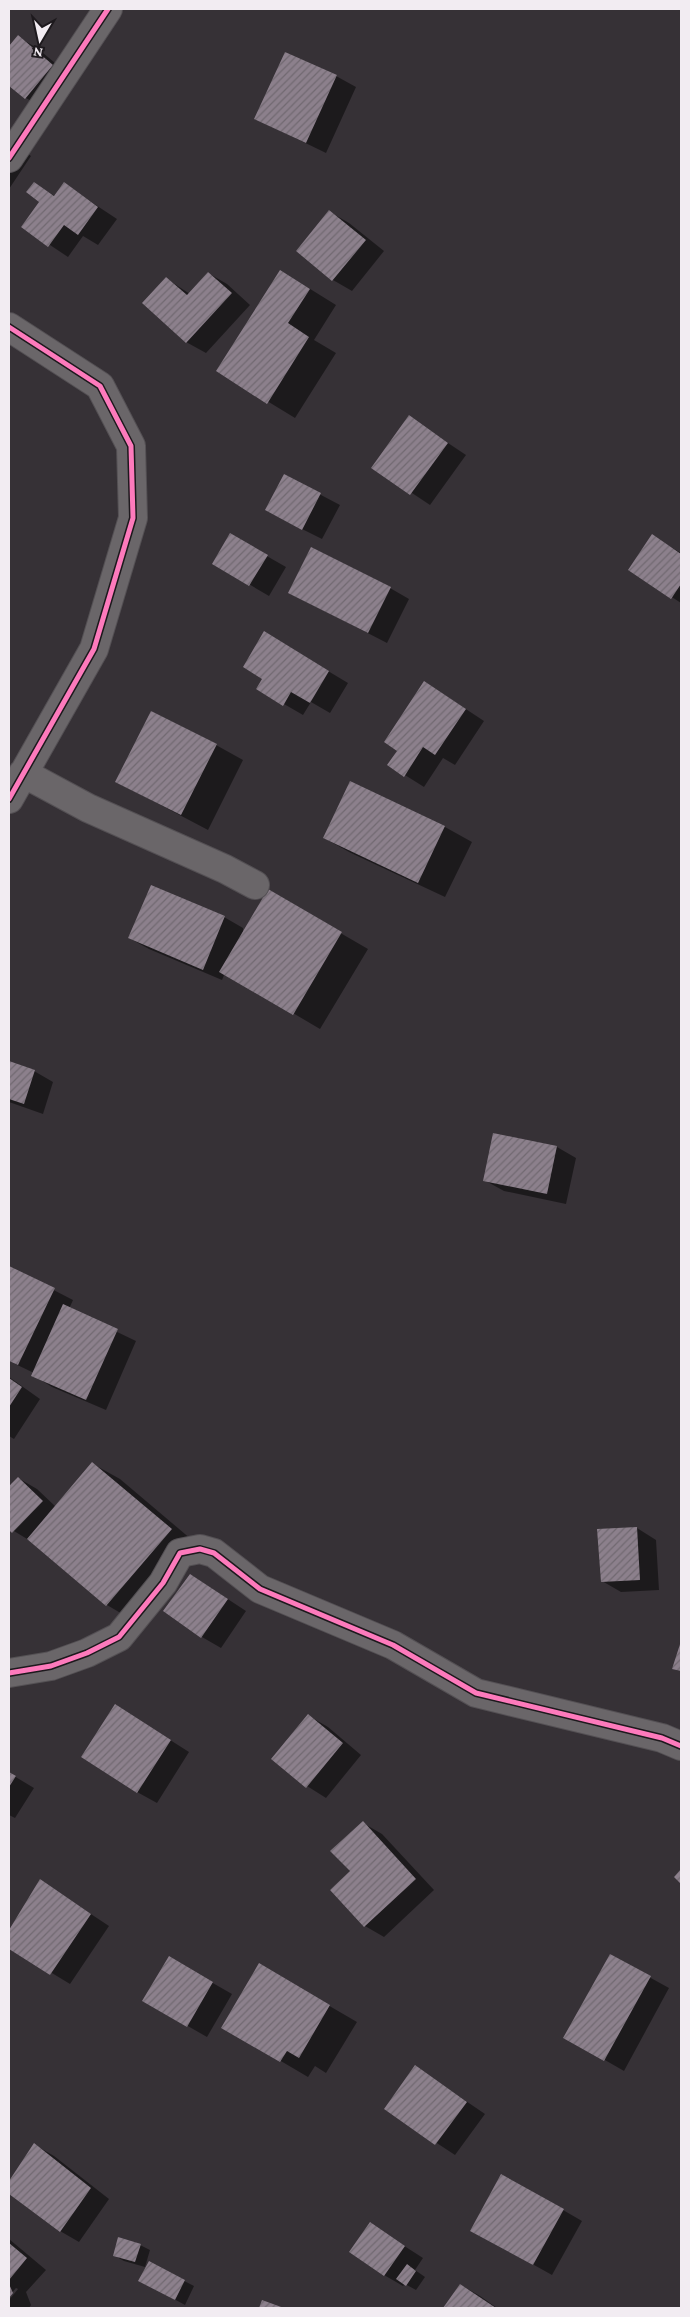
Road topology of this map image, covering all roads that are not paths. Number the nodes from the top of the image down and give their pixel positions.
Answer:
1 (108, 9) edge
2 (9, 158) edge
3 (9, 327) edge
4 (23, 773) junction
5 (9, 799) edge
6 (255, 885) dead end
7 (9, 1674) edge
8 (681, 1746) edge

1 - 2 street
3 - 4 street
4 - 5 street
4 - 6 street
7 - 8 street

